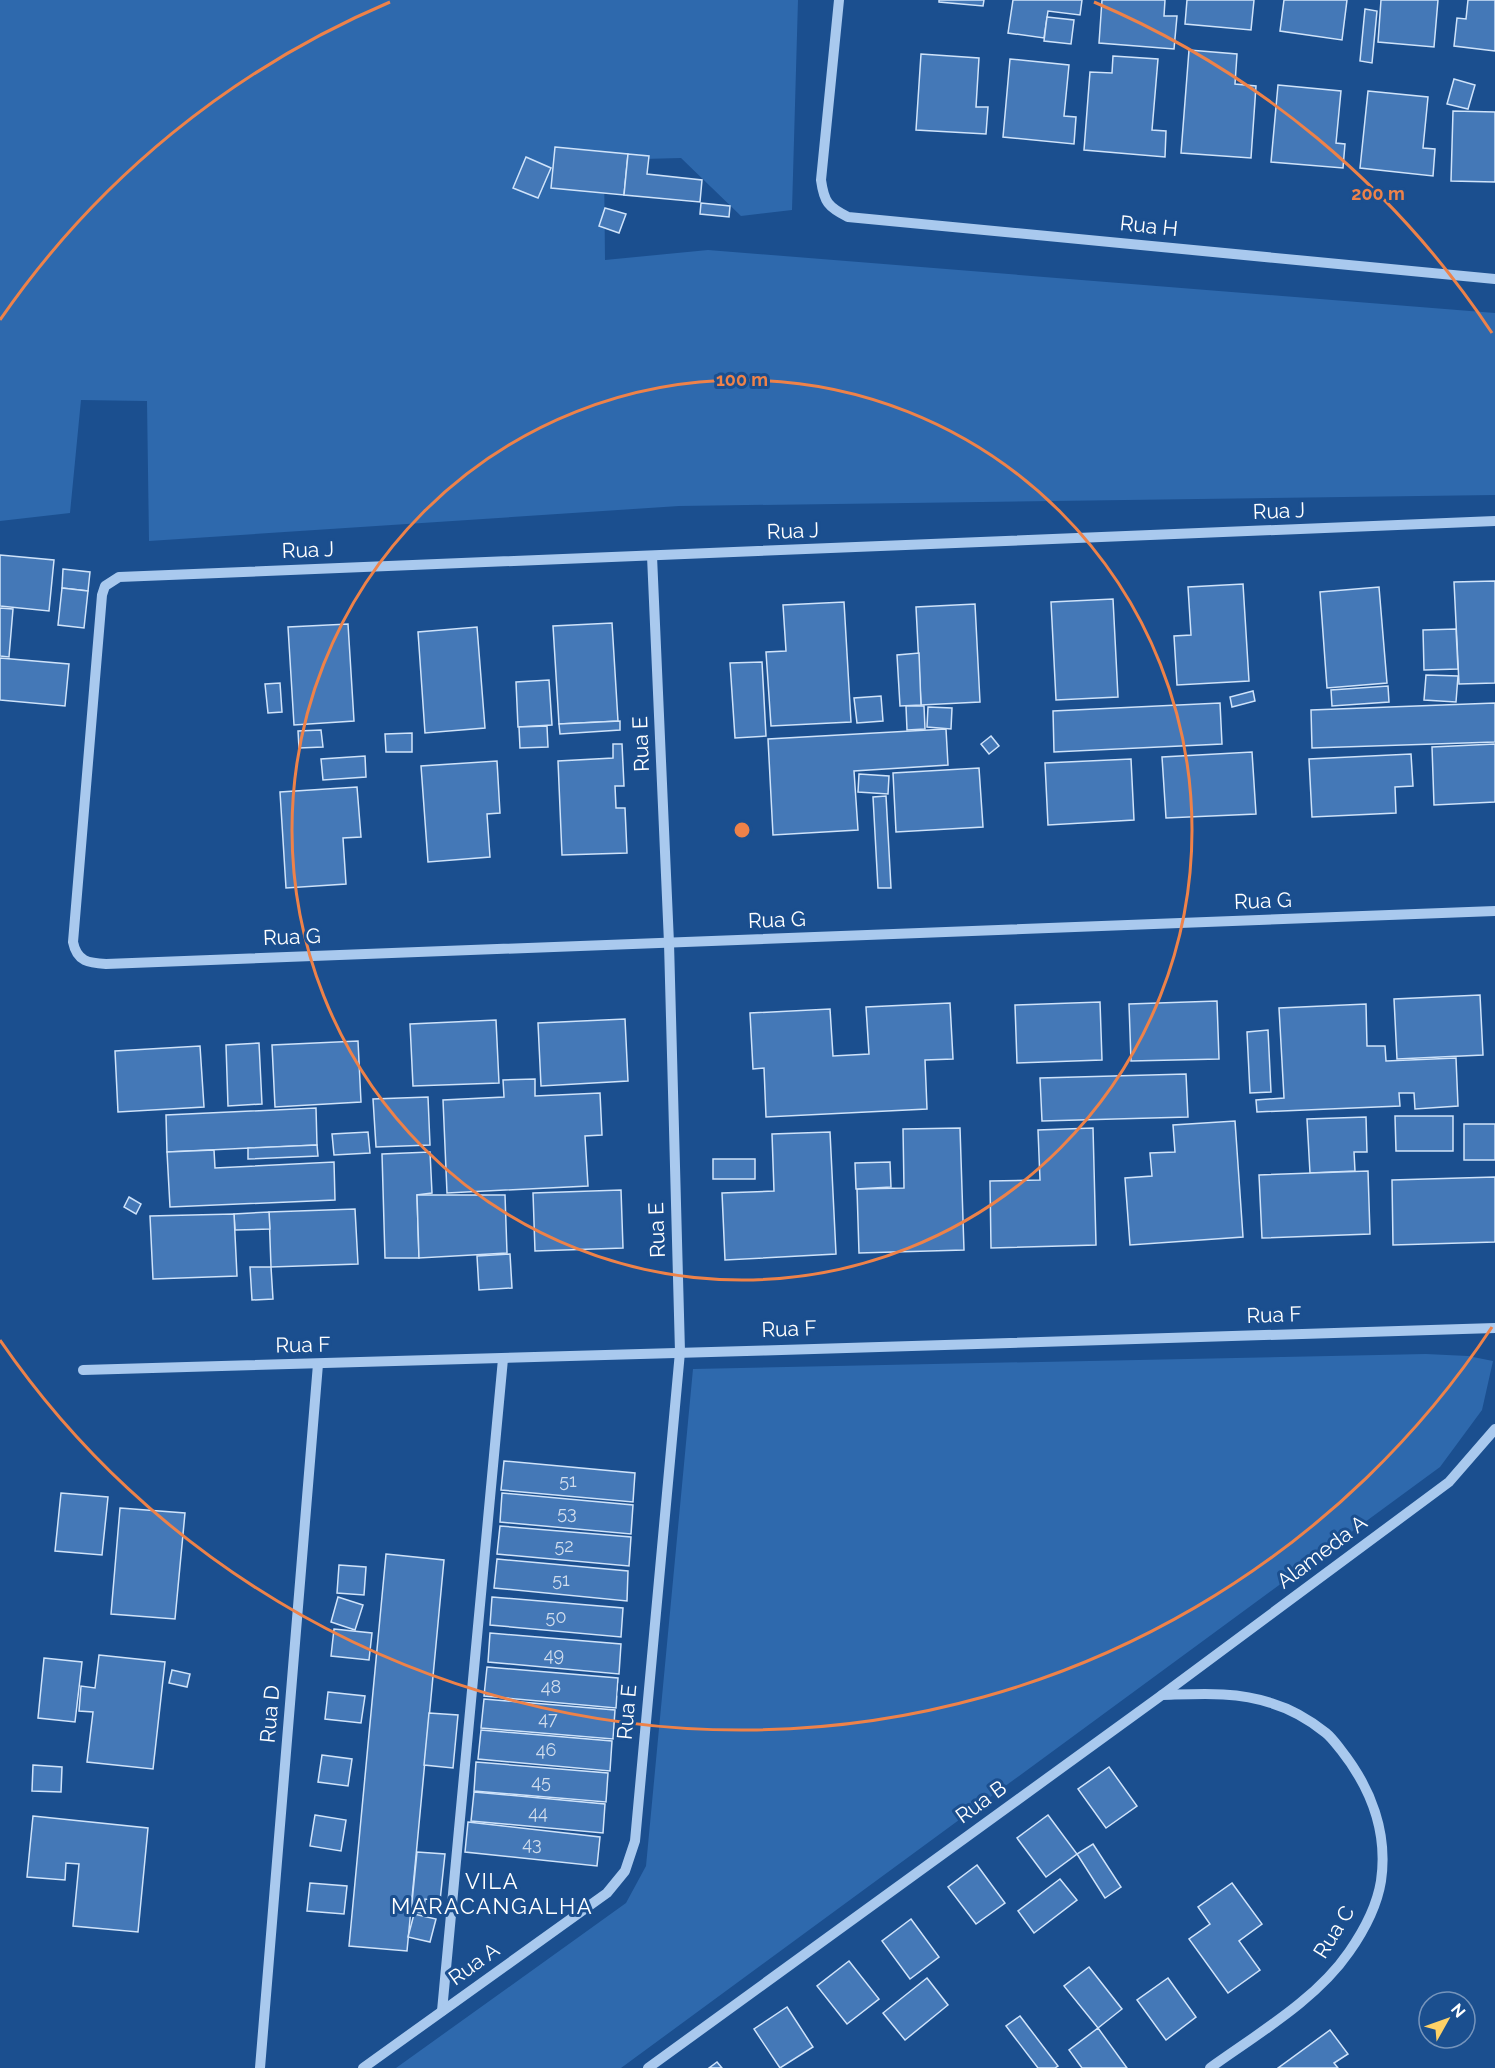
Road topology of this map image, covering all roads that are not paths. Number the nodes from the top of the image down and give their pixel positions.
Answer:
1 (839, 0) edge
2 (1495, 279) edge
3 (1495, 521) edge
4 (652, 556) junction
5 (1495, 911) edge
6 (73, 942) joint
7 (669, 944) junction
8 (1495, 1328) edge
9 (680, 1352) junction
10 (503, 1359) junction
11 (318, 1364) junction
12 (83, 1370) dead end
13 (1495, 1429) edge
14 (1162, 1695) junction
15 (607, 1893) joint
16 (442, 2011) junction
17 (260, 2068) edge
18 (363, 2068) edge
19 (648, 2068) edge
20 (1210, 2068) edge

1 - 2 street, Rua H
3 - 4 street, Rua J
4 - 6 street, Rua J
4 - 7 street, Rua E
5 - 7 street, Rua G
6 - 7 street, Rua G
7 - 9 street, Rua E
8 - 9 street, Rua F
9 - 10 street, Rua F
9 - 15 street, Rua E
10 - 11 street, Rua F
10 - 16 street
11 - 12 street, Rua F
11 - 17 street, Rua D
13 - 14 street, Alameda A
14 - 19 street, Rua B
14 - 20 street, Rua C
15 - 16 street, Rua A
16 - 18 street, Rua A

